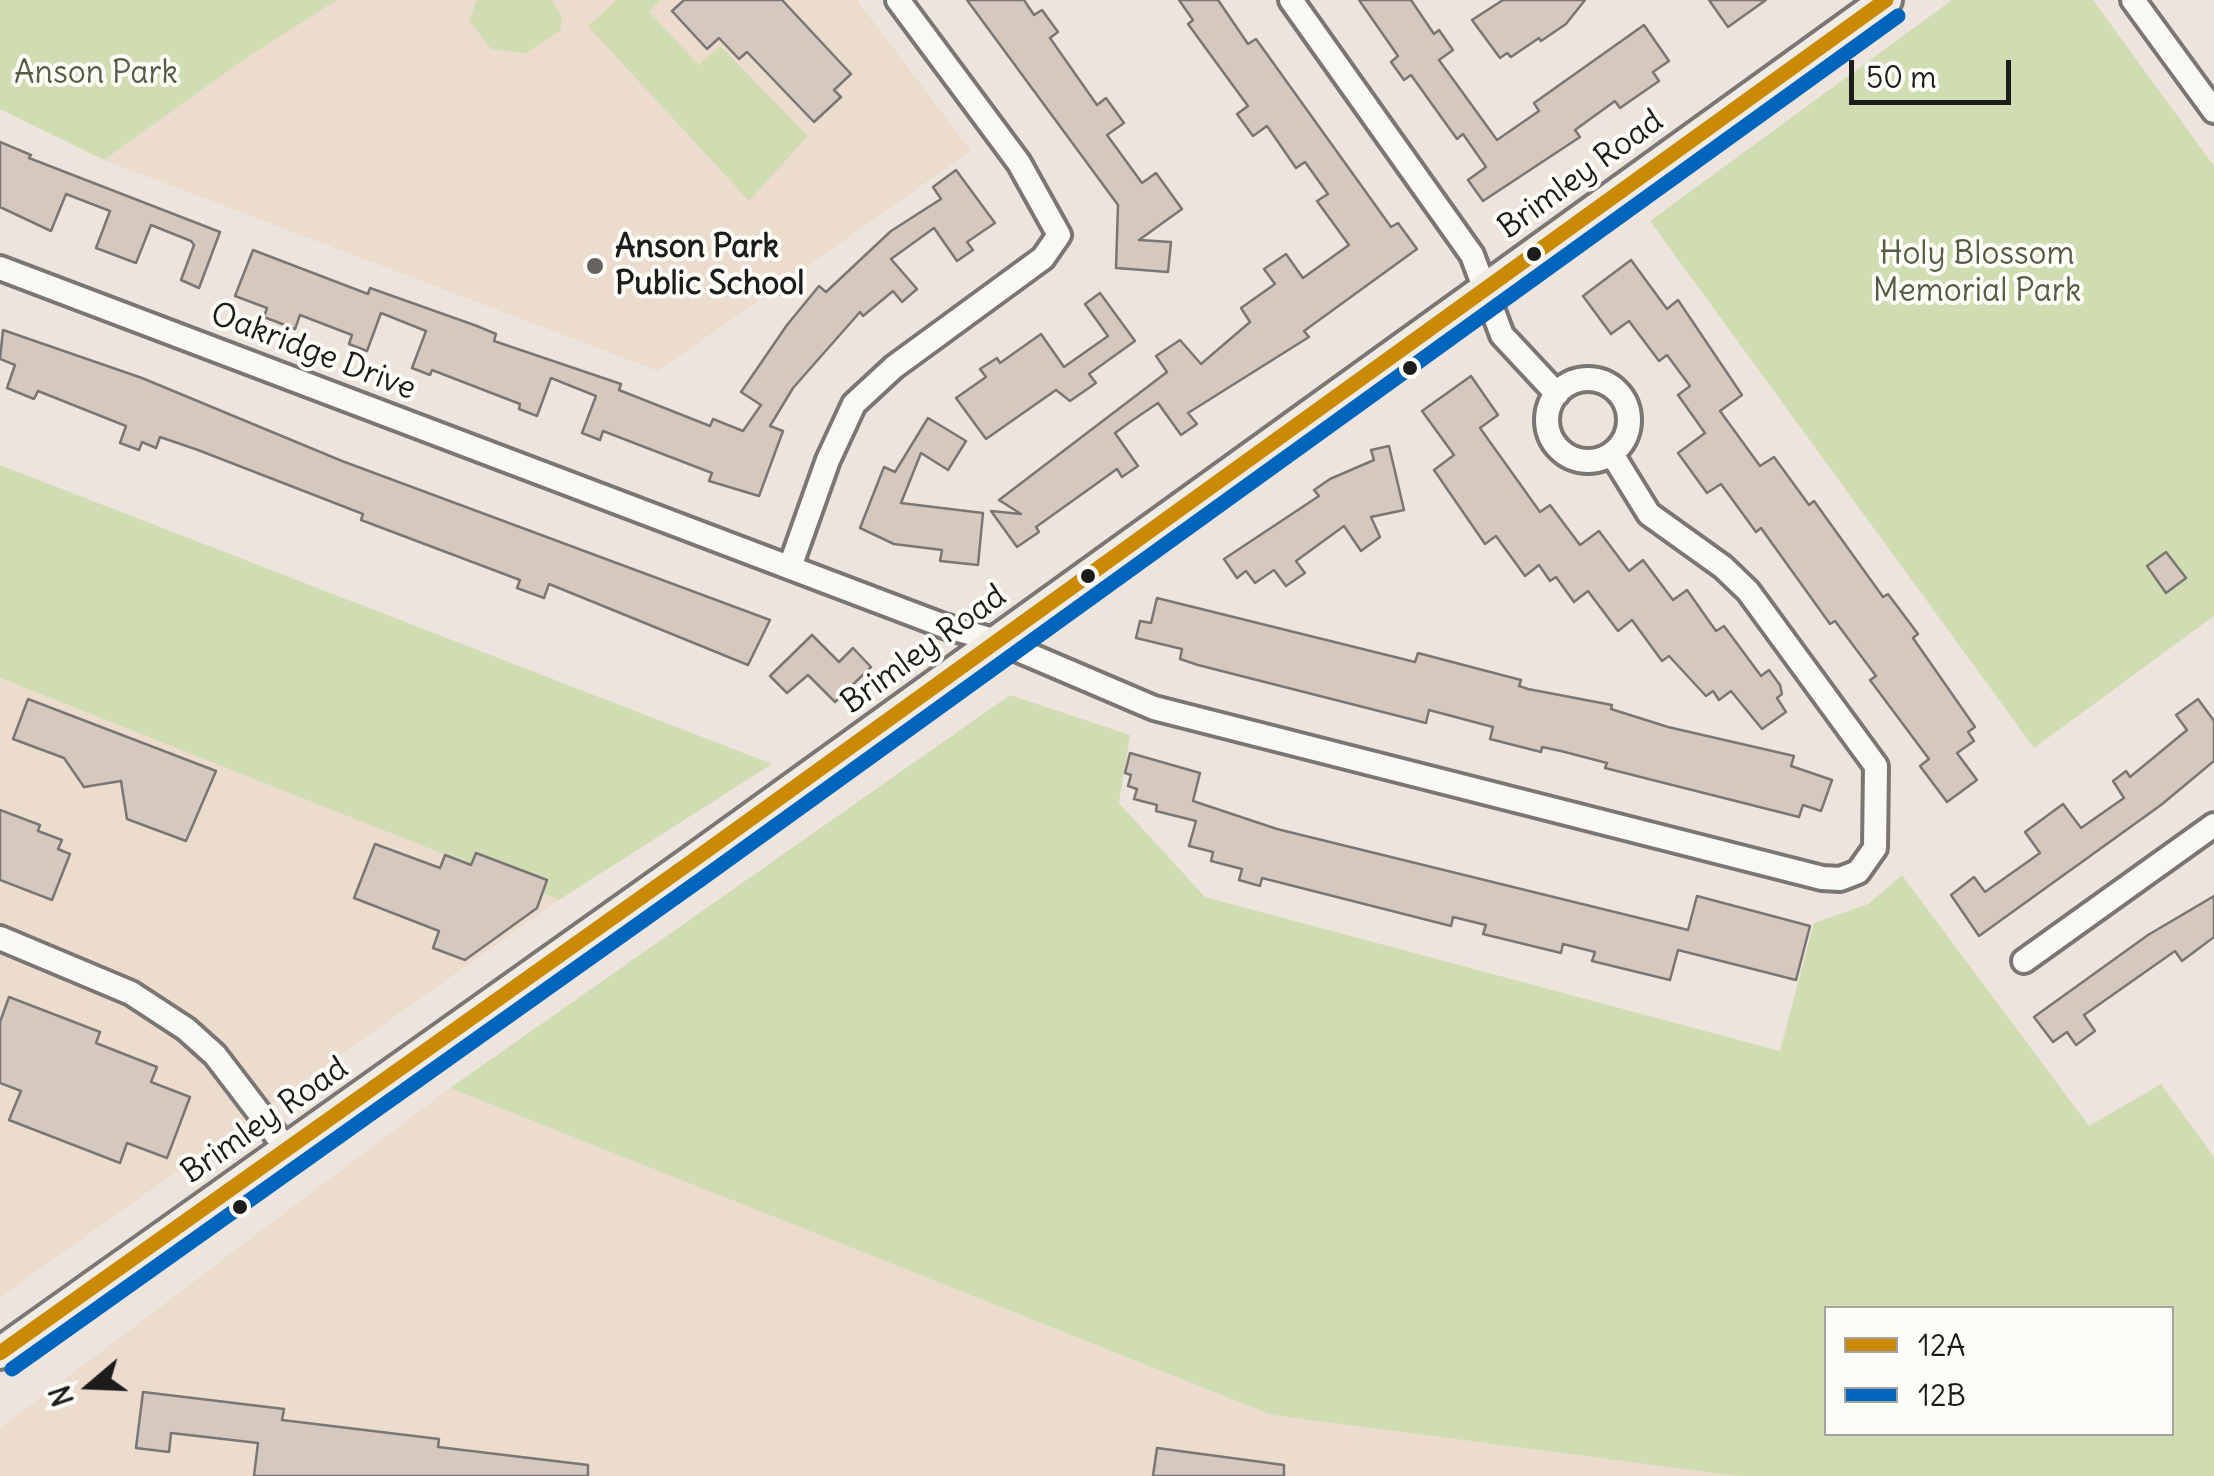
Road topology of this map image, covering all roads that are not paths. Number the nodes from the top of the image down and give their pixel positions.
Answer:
1 (898, 0) edge
2 (1291, 0) edge
3 (1886, 0) edge
4 (2133, 0) edge
5 (2214, 111) edge
6 (0, 268) edge
7 (1484, 289) junction
8 (1557, 394) junction
9 (1612, 454) junction
10 (790, 567) junction
11 (997, 641) junction
12 (2214, 825) edge
13 (0, 938) edge
14 (2024, 962) dead end
15 (286, 1148) junction
16 (0, 1352) edge

1 - 10 street
2 - 7 street
3 - 7 main road, Brimley Road
4 - 5 street
6 - 10 street, Oakridge Drive
7 - 8 street
7 - 11 main road, Brimley Road
8 - 9 street
8 - 9 street
9 - 11 street, Oakridge Drive
10 - 11 street, Oakridge Drive
11 - 15 main road, Brimley Road
12 - 14 street
13 - 15 street
15 - 16 main road, Brimley Road

